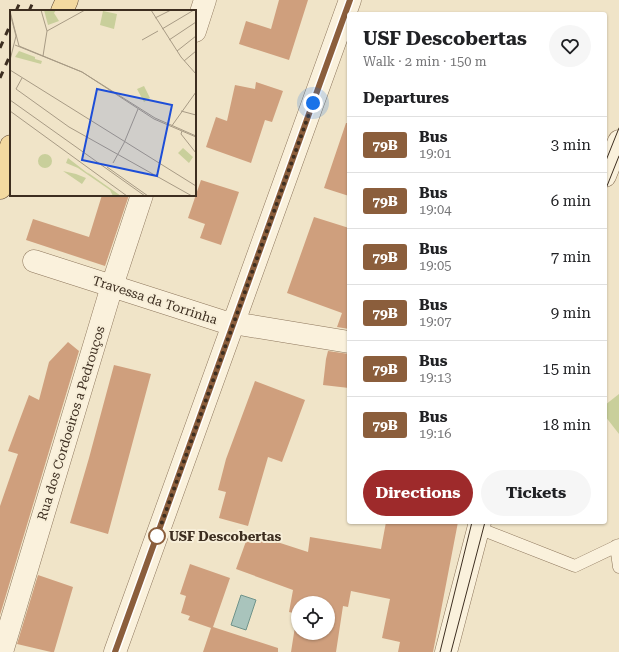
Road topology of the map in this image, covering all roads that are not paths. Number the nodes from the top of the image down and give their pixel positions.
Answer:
1 (67, 0) edge
2 (205, 0) edge
3 (350, 0) edge
4 (62, 10) edge
5 (196, 28) edge
6 (10, 129) edge
7 (619, 141) edge
8 (10, 150) edge
9 (0, 152) edge
10 (607, 171) edge
11 (0, 188) edge
12 (142, 196) edge
13 (34, 261) dead end
14 (112, 286) junction
15 (233, 323) junction
16 (347, 342) edge
17 (478, 525) edge
18 (617, 546) edge
19 (619, 567) edge
20 (2, 652) edge
21 (115, 652) edge
22 (446, 652) edge

1 - 4 main road
2 - 5 street
3 - 15 street
6 - 9 main road
7 - 10 street
8 - 11 main road
12 - 14 street, Rua dos Cordoeiros a Pedrouços
13 - 14 street, Travessa da Torrinha
14 - 15 street, Travessa da Torrinha
14 - 20 street, Rua dos Cordoeiros a Pedrouços
15 - 16 street, Travessa da Torrinha
15 - 21 street
17 - 18 lane
17 - 22 street
18 - 19 lane

